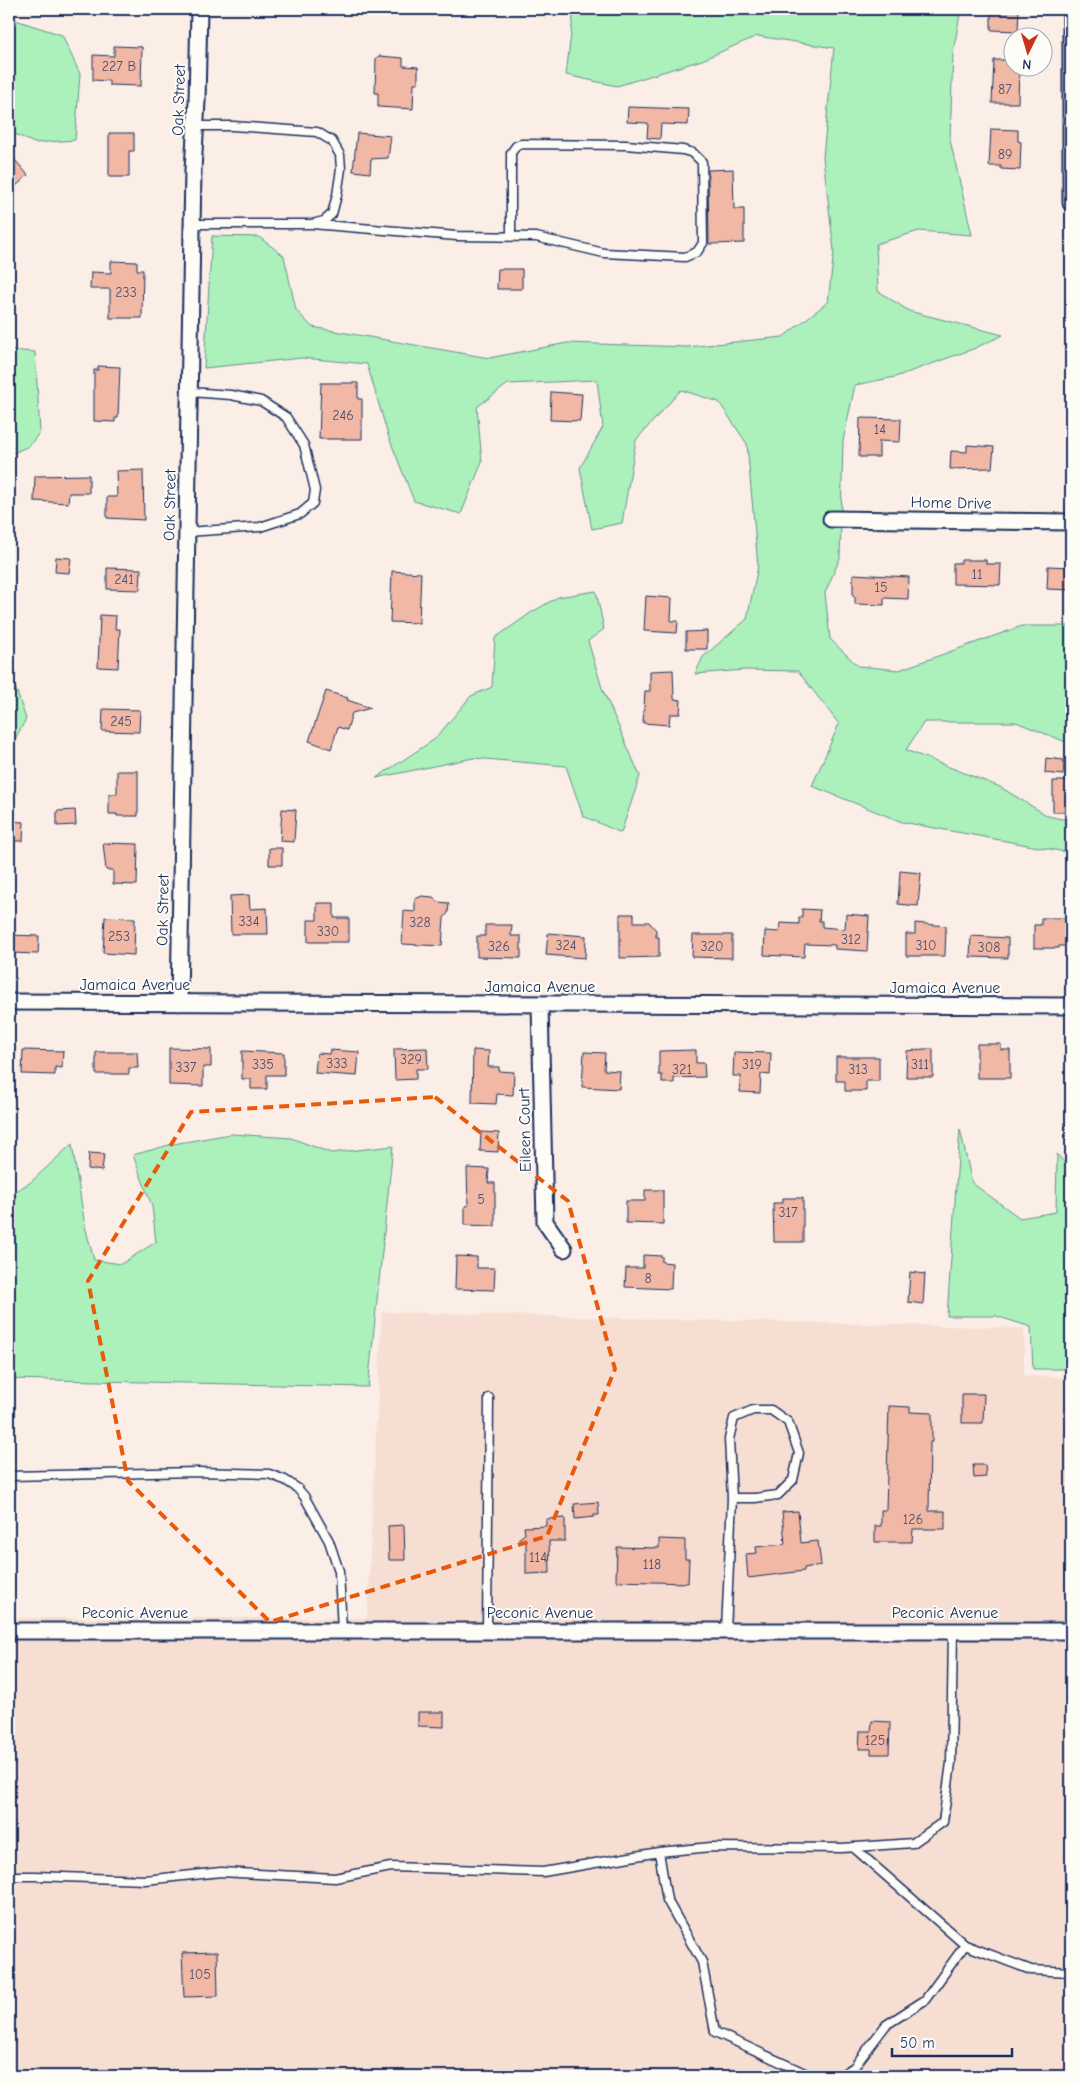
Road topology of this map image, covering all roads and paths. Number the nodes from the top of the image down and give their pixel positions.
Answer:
1 (198, 9) edge
2 (1071, 9) edge
3 (195, 126) junction
4 (1071, 201) edge
5 (193, 224) junction
6 (312, 224) junction
7 (511, 236) junction
8 (190, 392) junction
9 (831, 519) dead end
10 (1071, 522) edge
11 (187, 532) junction
12 (9, 1002) edge
13 (179, 1003) junction
14 (540, 1004) junction
15 (1071, 1006) edge
16 (564, 1249) dead end
17 (489, 1398) dead end
18 (9, 1476) edge
19 (732, 1498) junction
20 (9, 1631) edge
21 (342, 1631) junction
22 (487, 1631) junction
23 (726, 1631) junction
24 (953, 1631) junction
25 (1071, 1631) edge
26 (853, 1847) junction
27 (659, 1852) junction
28 (9, 1876) edge
29 (965, 1945) junction
30 (1071, 1972) edge
31 (811, 2076) edge
32 (840, 2076) edge

1 - 3 street, Oak Street
2 - 4 street
3 - 5 street, Oak Street
3 - 6 lane
5 - 6 lane
5 - 8 street, Oak Street
6 - 7 lane
7 - 7 lane
8 - 11 street, Oak Street
8 - 11 lane
9 - 10 street, Home Drive
11 - 13 street, Oak Street
12 - 13 street, Jamaica Avenue
13 - 14 street, Jamaica Avenue
14 - 15 street, Jamaica Avenue
14 - 16 street, Eileen Court
17 - 22 lane
18 - 21 lane
19 - 19 lane
19 - 23 lane
20 - 21 street, Peconic Avenue
21 - 22 street, Peconic Avenue
22 - 23 street, Peconic Avenue
23 - 24 street, Peconic Avenue
24 - 25 street, Peconic Avenue
24 - 26 lane
26 - 27 lane
26 - 29 lane
27 - 28 lane
27 - 31 lane
29 - 30 lane
29 - 32 lane

